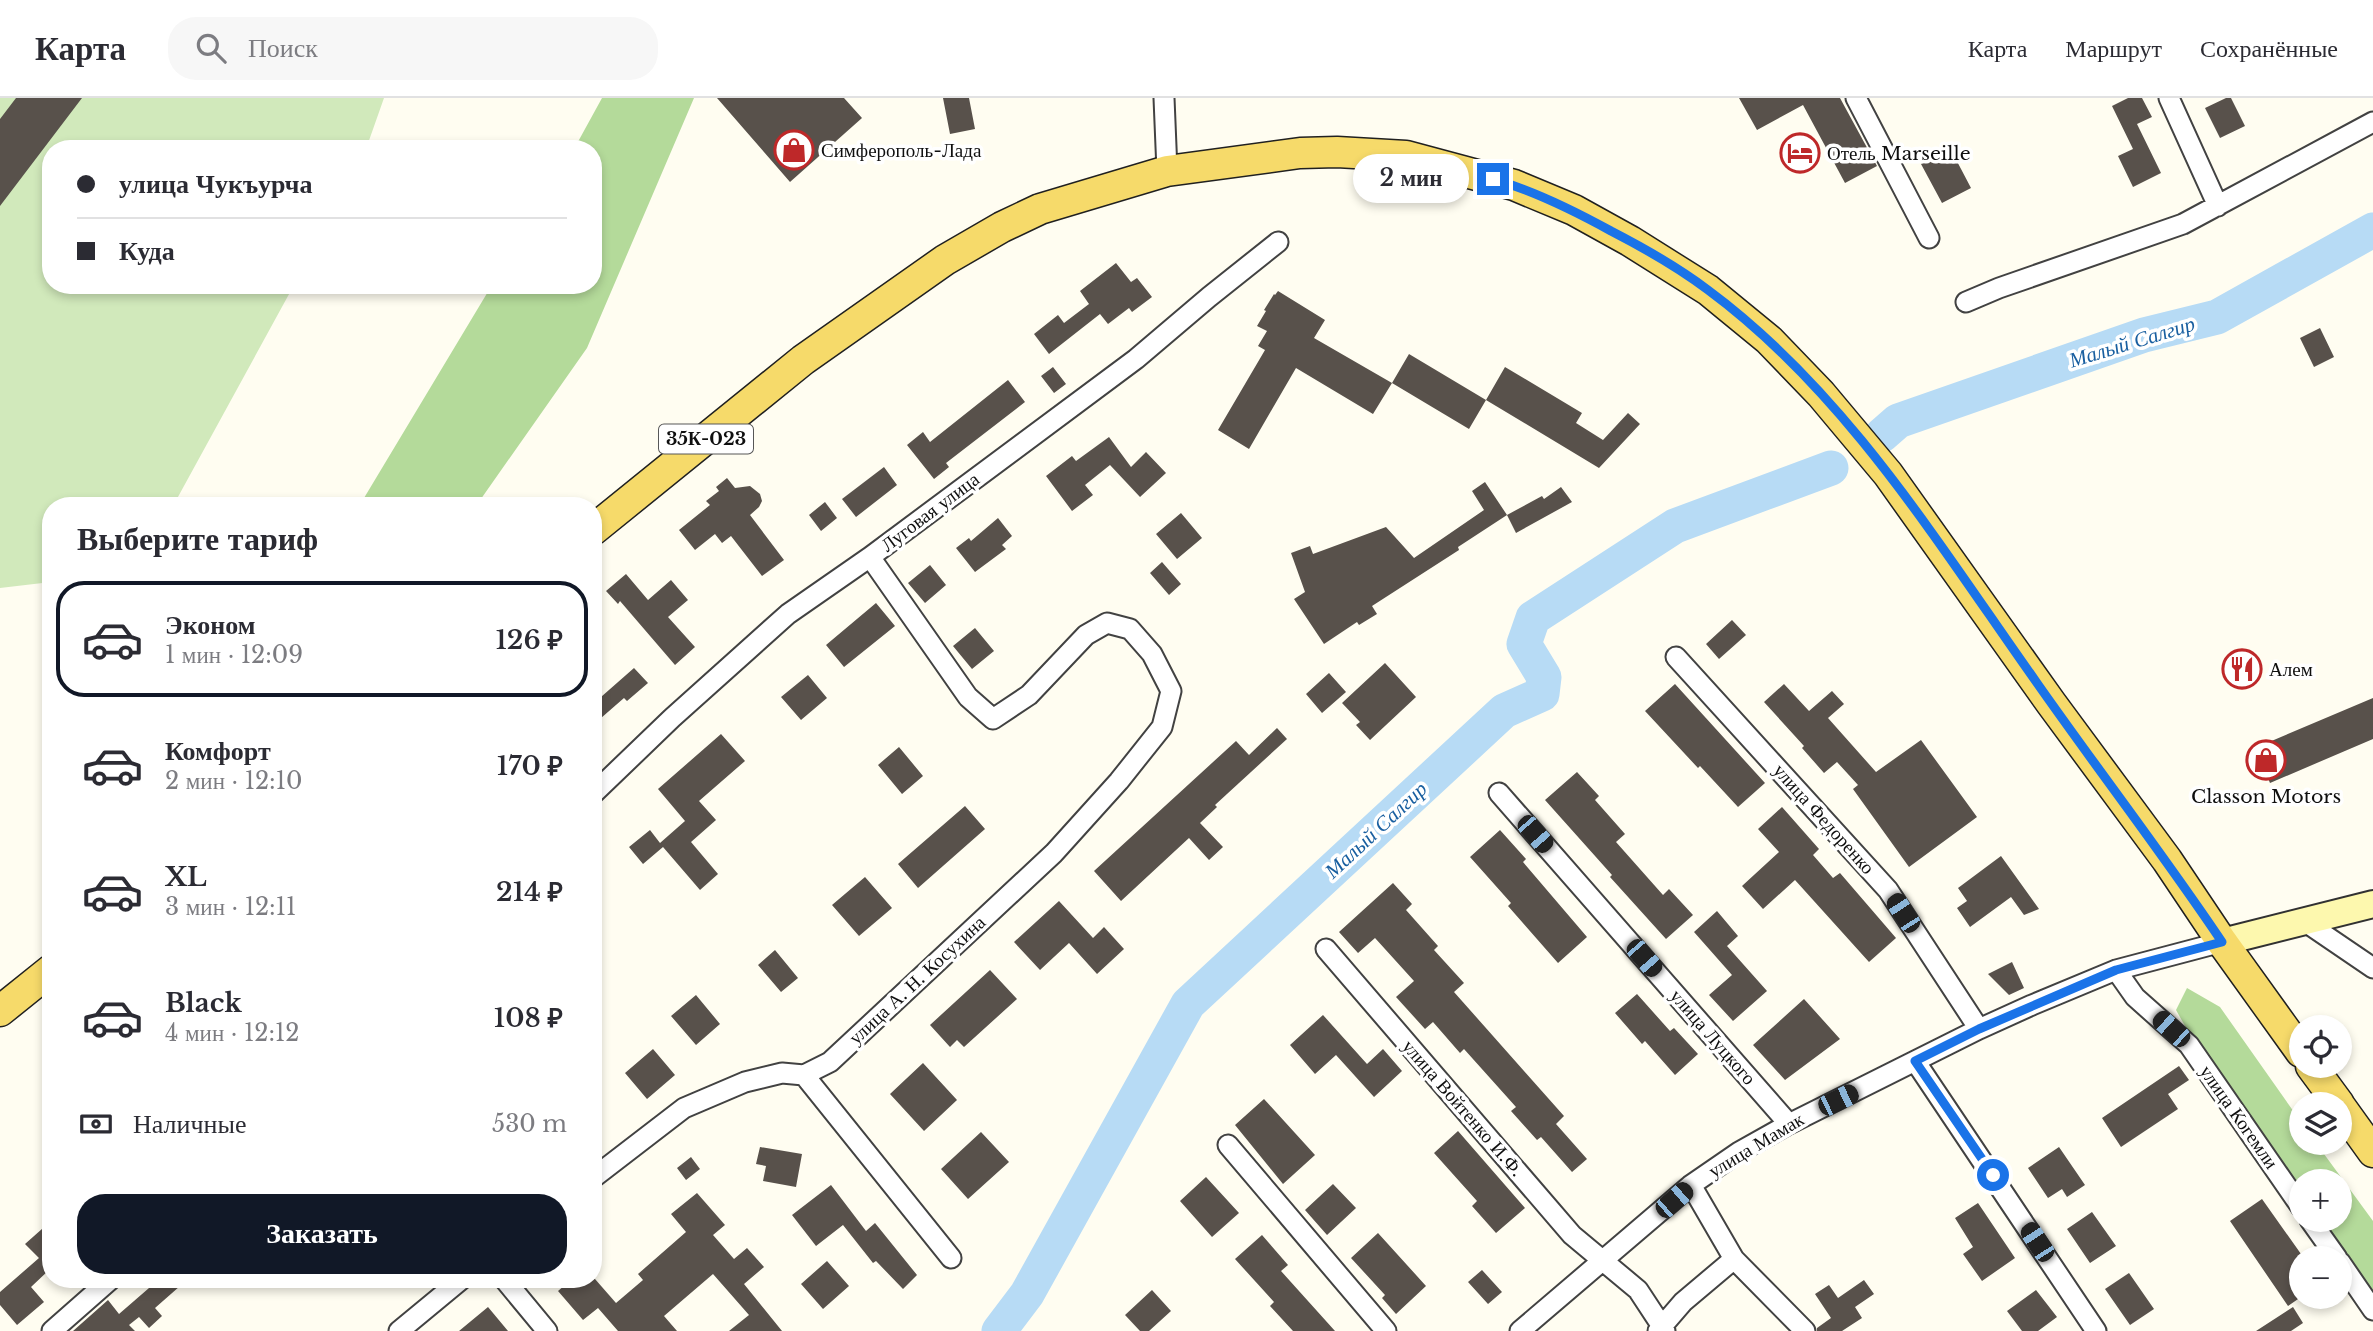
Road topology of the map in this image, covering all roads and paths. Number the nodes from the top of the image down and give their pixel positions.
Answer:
1 (1164, 98) edge
2 (1856, 98) edge
3 (2169, 98) edge
4 (2373, 122) edge
5 (1167, 171) junction
6 (2218, 206) junction
7 (1929, 238) dead end
8 (1278, 242) dead end
9 (1966, 302) dead end
10 (602, 523) edge
11 (870, 557) junction
12 (1676, 657) dead end
13 (602, 785) edge
14 (1499, 793) dead end
15 (2373, 904) edge
16 (2304, 921) junction
17 (2222, 942) junction
18 (1326, 949) dead end
19 (2373, 968) edge
20 (2116, 970) junction
21 (42, 977) edge
22 (0, 1011) edge
23 (1979, 1029) junction
24 (2289, 1035) edge
25 (1915, 1061) junction
26 (804, 1075) junction
27 (2352, 1123) edge
28 (1789, 1124) junction
29 (1228, 1145) dead end
30 (2373, 1152) edge
31 (602, 1171) edge
32 (1691, 1185) junction
33 (2289, 1189) edge
34 (951, 1258) dead end
35 (1734, 1259) junction
36 (1605, 1261) junction
37 (2352, 1280) edge
38 (101, 1288) edge
39 (451, 1288) edge
40 (511, 1288) edge
41 (2373, 1310) edge
42 (1662, 1330) edge
43 (52, 1331) edge
44 (399, 1331) edge
45 (547, 1331) edge
46 (1386, 1331) edge
47 (1520, 1331) edge
48 (1805, 1331) edge
49 (2096, 1331) edge

1 - 5 street
2 - 7 street
3 - 6 street
4 - 6 street
5 - 10 main road, 35К-023
5 - 17 main road, 35К-023
6 - 9 street
8 - 11 street, Луговая улица
11 - 13 street, Луговая улица
11 - 26 street, улица А. Н. Косухина
12 - 23 street, улица Федоренко
14 - 28 street, улица Луцкого
15 - 16 main road
16 - 17 main road
16 - 19 street
17 - 20 street, улица Мамак
17 - 24 main road, 35К-023
18 - 36 street, улица Войтенко И.Ф.
20 - 23 street, улица Мамак
20 - 33 street, улица Когемли
21 - 22 main road
23 - 25 street, улица Мамак
25 - 28 street, улица Мамак
25 - 49 street
26 - 31 street, улица А. Н. Косухина
26 - 34 street
27 - 30 main road
28 - 32 street, улица Мамак
29 - 46 street
32 - 35 street
32 - 36 street, улица Мамак
35 - 42 street
35 - 48 street
36 - 42 street, улица Войтенко И.Ф.
36 - 47 street, улица Мамак
37 - 41 street
38 - 43 street
39 - 44 street
40 - 45 street

